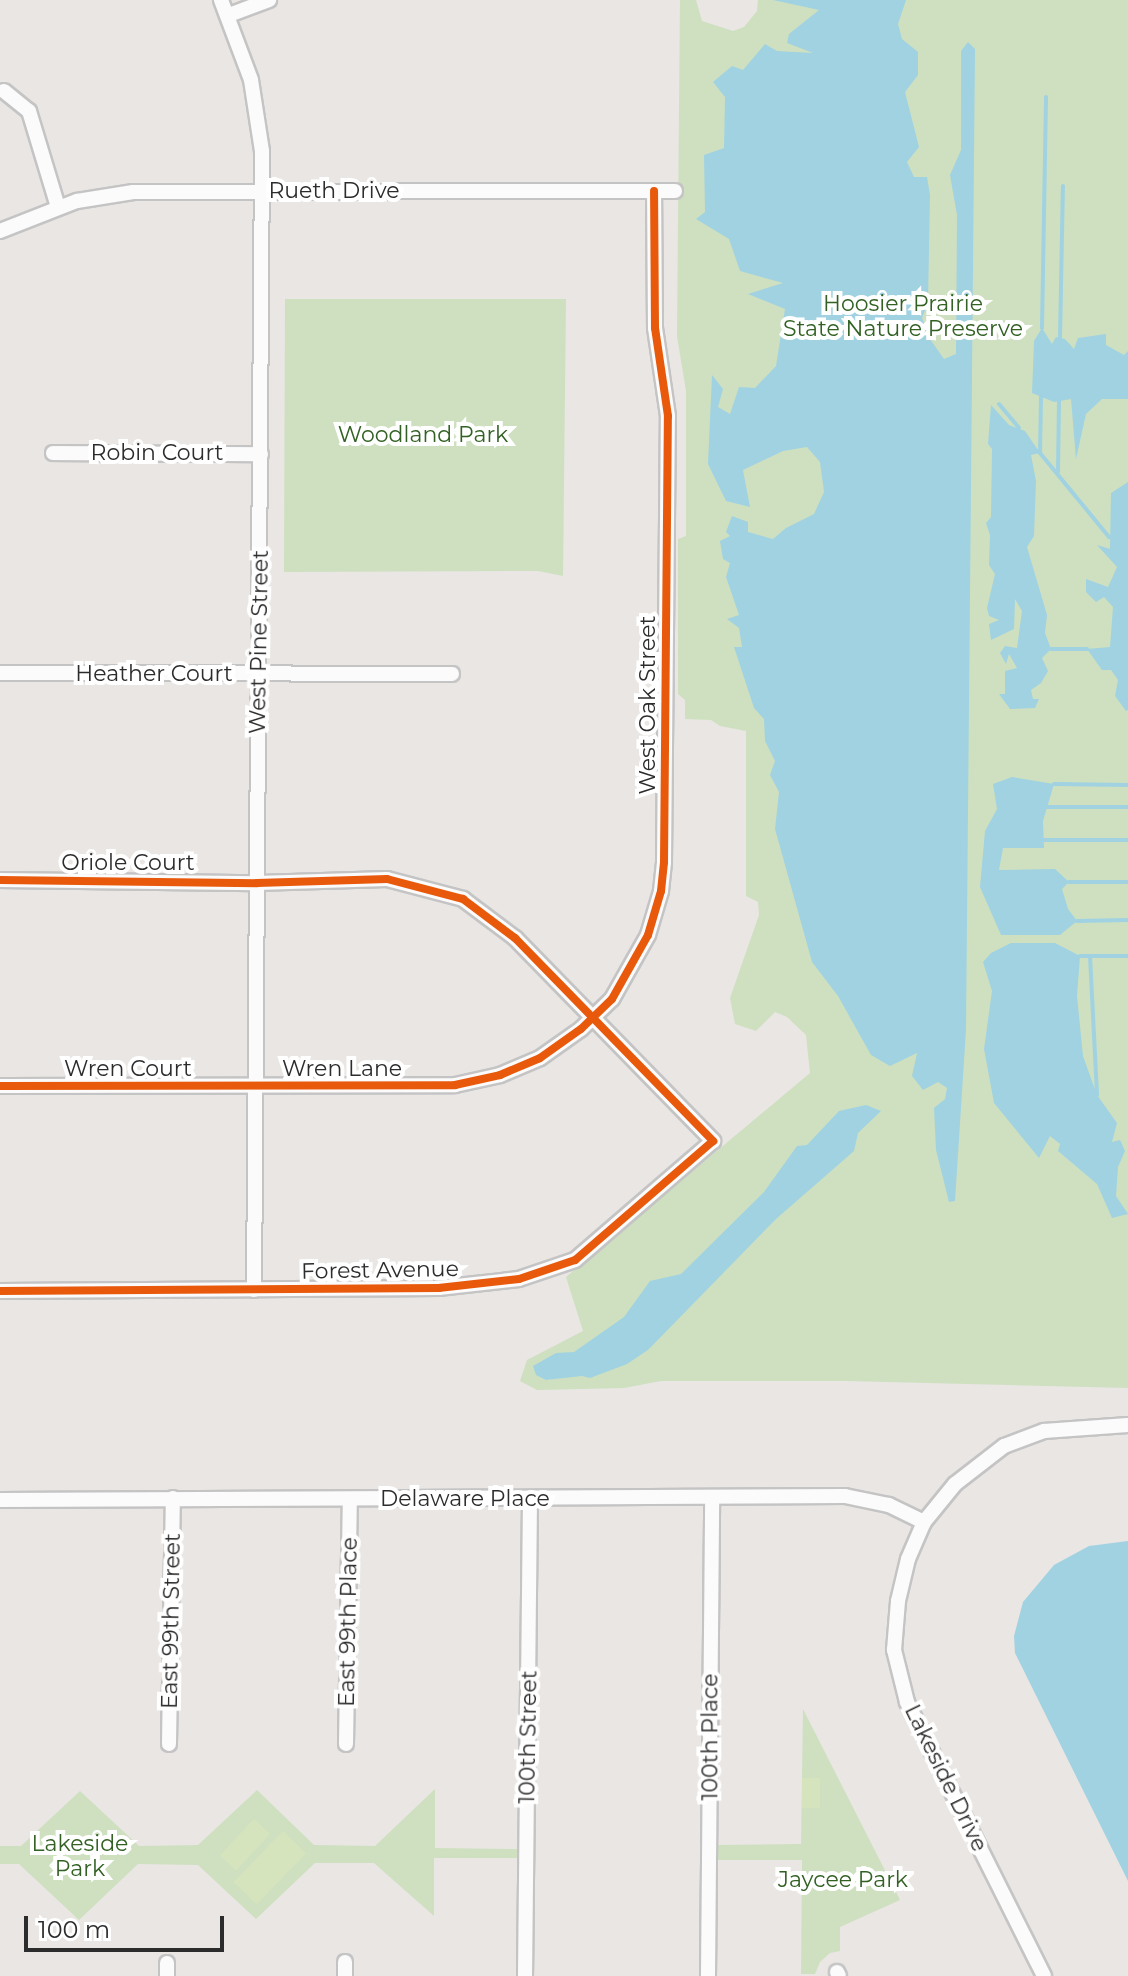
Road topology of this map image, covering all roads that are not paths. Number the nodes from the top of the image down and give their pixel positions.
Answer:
1 (221, 0) edge
2 (269, 0) edge
3 (229, 15) junction
4 (4, 91) dead end
5 (262, 191) junction
6 (654, 191) junction
7 (675, 191) dead end
8 (58, 207) junction
9 (0, 231) edge
10 (53, 453) dead end
11 (261, 454) junction
12 (0, 673) edge
13 (452, 674) dead end
14 (258, 675) junction
15 (0, 880) edge
16 (257, 883) junction
17 (593, 1019) junction
18 (0, 1086) edge
19 (428, 1086) joint
20 (255, 1088) junction
21 (713, 1141) joint
22 (254, 1290) junction
23 (0, 1291) edge
24 (1128, 1425) edge
25 (173, 1498) junction
26 (530, 1498) junction
27 (712, 1498) junction
28 (350, 1499) junction
29 (0, 1500) edge
30 (924, 1522) junction
31 (169, 1744) dead end
32 (346, 1744) dead end
33 (525, 1976) edge
34 (708, 1976) edge
35 (1044, 1976) edge

1 - 3 street, West Pine Street
2 - 3 street
3 - 5 street, West Pine Street
4 - 8 street
5 - 6 street, Rueth Drive
5 - 8 street, Rueth Drive
5 - 11 street, West Pine Street
6 - 7 street, Rueth Drive
6 - 17 street, West Oak Street
8 - 9 street, Rueth Drive
10 - 11 street, Robin Court
11 - 14 street, West Pine Street
12 - 14 street, Heather Court
13 - 14 street, Heather Court
14 - 16 street, West Pine Street
15 - 16 street, Oriole Court
16 - 17 street, Oriole Court
16 - 20 street, West Pine Street
17 - 19 street, West Oak Street
17 - 21 street, Oriole Court
18 - 20 street, Wren Court
19 - 20 street, Wren Lane
20 - 22 street, West Pine Street
21 - 22 street, Forest Avenue
22 - 23 street, Forest Avenue
24 - 30 street, Lakeside Drive
25 - 28 street, Delaware Place
25 - 29 street, Delaware Place
25 - 31 street, East 99th Street
26 - 27 street, Delaware Place
26 - 28 street, Delaware Place
26 - 33 street, 100th Street
27 - 30 street, Delaware Place
27 - 34 street, 100th Place
28 - 32 street, East 99th Place
30 - 35 street, Lakeside Drive

